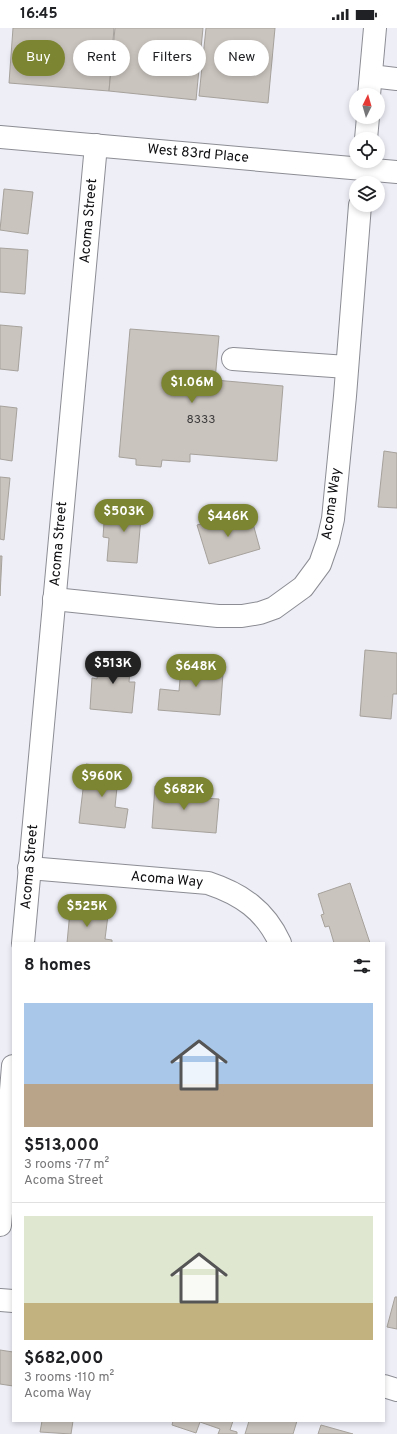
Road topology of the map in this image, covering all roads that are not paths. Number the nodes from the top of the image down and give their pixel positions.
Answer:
1 (375, 28) edge
2 (397, 79) edge
3 (370, 86) edge
4 (0, 137) edge
5 (96, 145) junction
6 (363, 171) edge
7 (397, 172) edge
8 (359, 212) edge
9 (233, 359) dead end
10 (348, 367) junction
11 (54, 599) junction
12 (29, 868) junction
13 (23, 942) edge
14 (280, 942) edge
15 (12, 1078) edge
16 (0, 1225) edge
17 (0, 1300) edge
18 (12, 1301) edge
19 (385, 1386) edge
20 (397, 1390) edge

1 - 3 street
2 - 3 street
4 - 5 street, West 83rd Place
5 - 6 street, West 83rd Place
5 - 11 street, Acoma Street
6 - 7 street, West 83rd Place
8 - 10 street, Acoma Way
9 - 10 street
10 - 11 street, Acoma Way
11 - 12 street, Acoma Street
12 - 13 street, Acoma Street
12 - 14 street, Acoma Way
15 - 16 street
17 - 18 street
19 - 20 street

